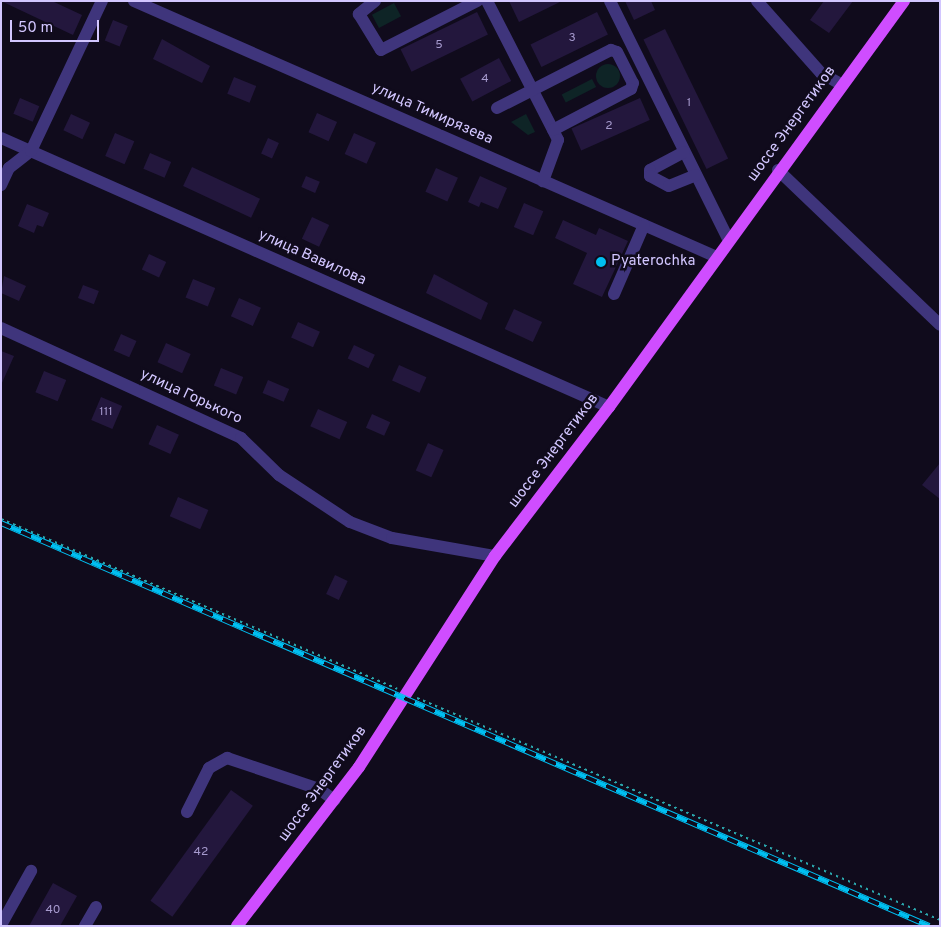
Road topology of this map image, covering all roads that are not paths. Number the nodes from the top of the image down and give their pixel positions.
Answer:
1 (102, 1) edge
2 (134, 1) edge
3 (375, 1) edge
4 (477, 1) edge
5 (488, 1) edge
6 (610, 1) edge
7 (757, 1) edge
8 (904, 1) edge
9 (840, 84) junction
10 (533, 90) junction
11 (497, 108) dead end
12 (553, 130) junction
13 (1, 138) edge
14 (31, 151) junction
15 (684, 152) junction
16 (5, 168) edge
17 (778, 170) junction
18 (696, 175) junction
19 (543, 181) junction
20 (1, 185) edge
21 (644, 225) junction
22 (728, 239) junction
23 (717, 257) junction
24 (614, 294) dead end
25 (940, 325) edge
26 (1, 328) edge
27 (609, 407) junction
28 (495, 556) junction
29 (334, 800) junction
30 (187, 812) dead end
31 (31, 871) dead end
32 (96, 907) dead end
33 (1, 925) edge
34 (85, 926) edge
35 (237, 926) edge

1 - 14 street
2 - 19 street, улица Тимирязева
3 - 4 street
5 - 10 street
6 - 15 street
7 - 9 street
8 - 9 main road, шоссе Энергетиков
9 - 17 main road, шоссе Энергетиков
10 - 11 street
10 - 12 street
10 - 12 street
12 - 19 street
13 - 14 street, улица Вавилова
14 - 16 street
14 - 27 street, улица Вавилова
15 - 18 street
15 - 18 street
16 - 20 street
17 - 22 main road, шоссе Энергетиков
17 - 25 street
18 - 22 street
19 - 21 street, улица Тимирязева
21 - 23 street, улица Тимирязева
21 - 24 street
22 - 23 main road, шоссе Энергетиков
23 - 27 main road, шоссе Энергетиков
26 - 28 street, улица Горького
27 - 28 main road, шоссе Энергетиков
28 - 29 main road, шоссе Энергетиков
29 - 30 street
29 - 35 main road, шоссе Энергетиков
31 - 33 street
32 - 34 street

